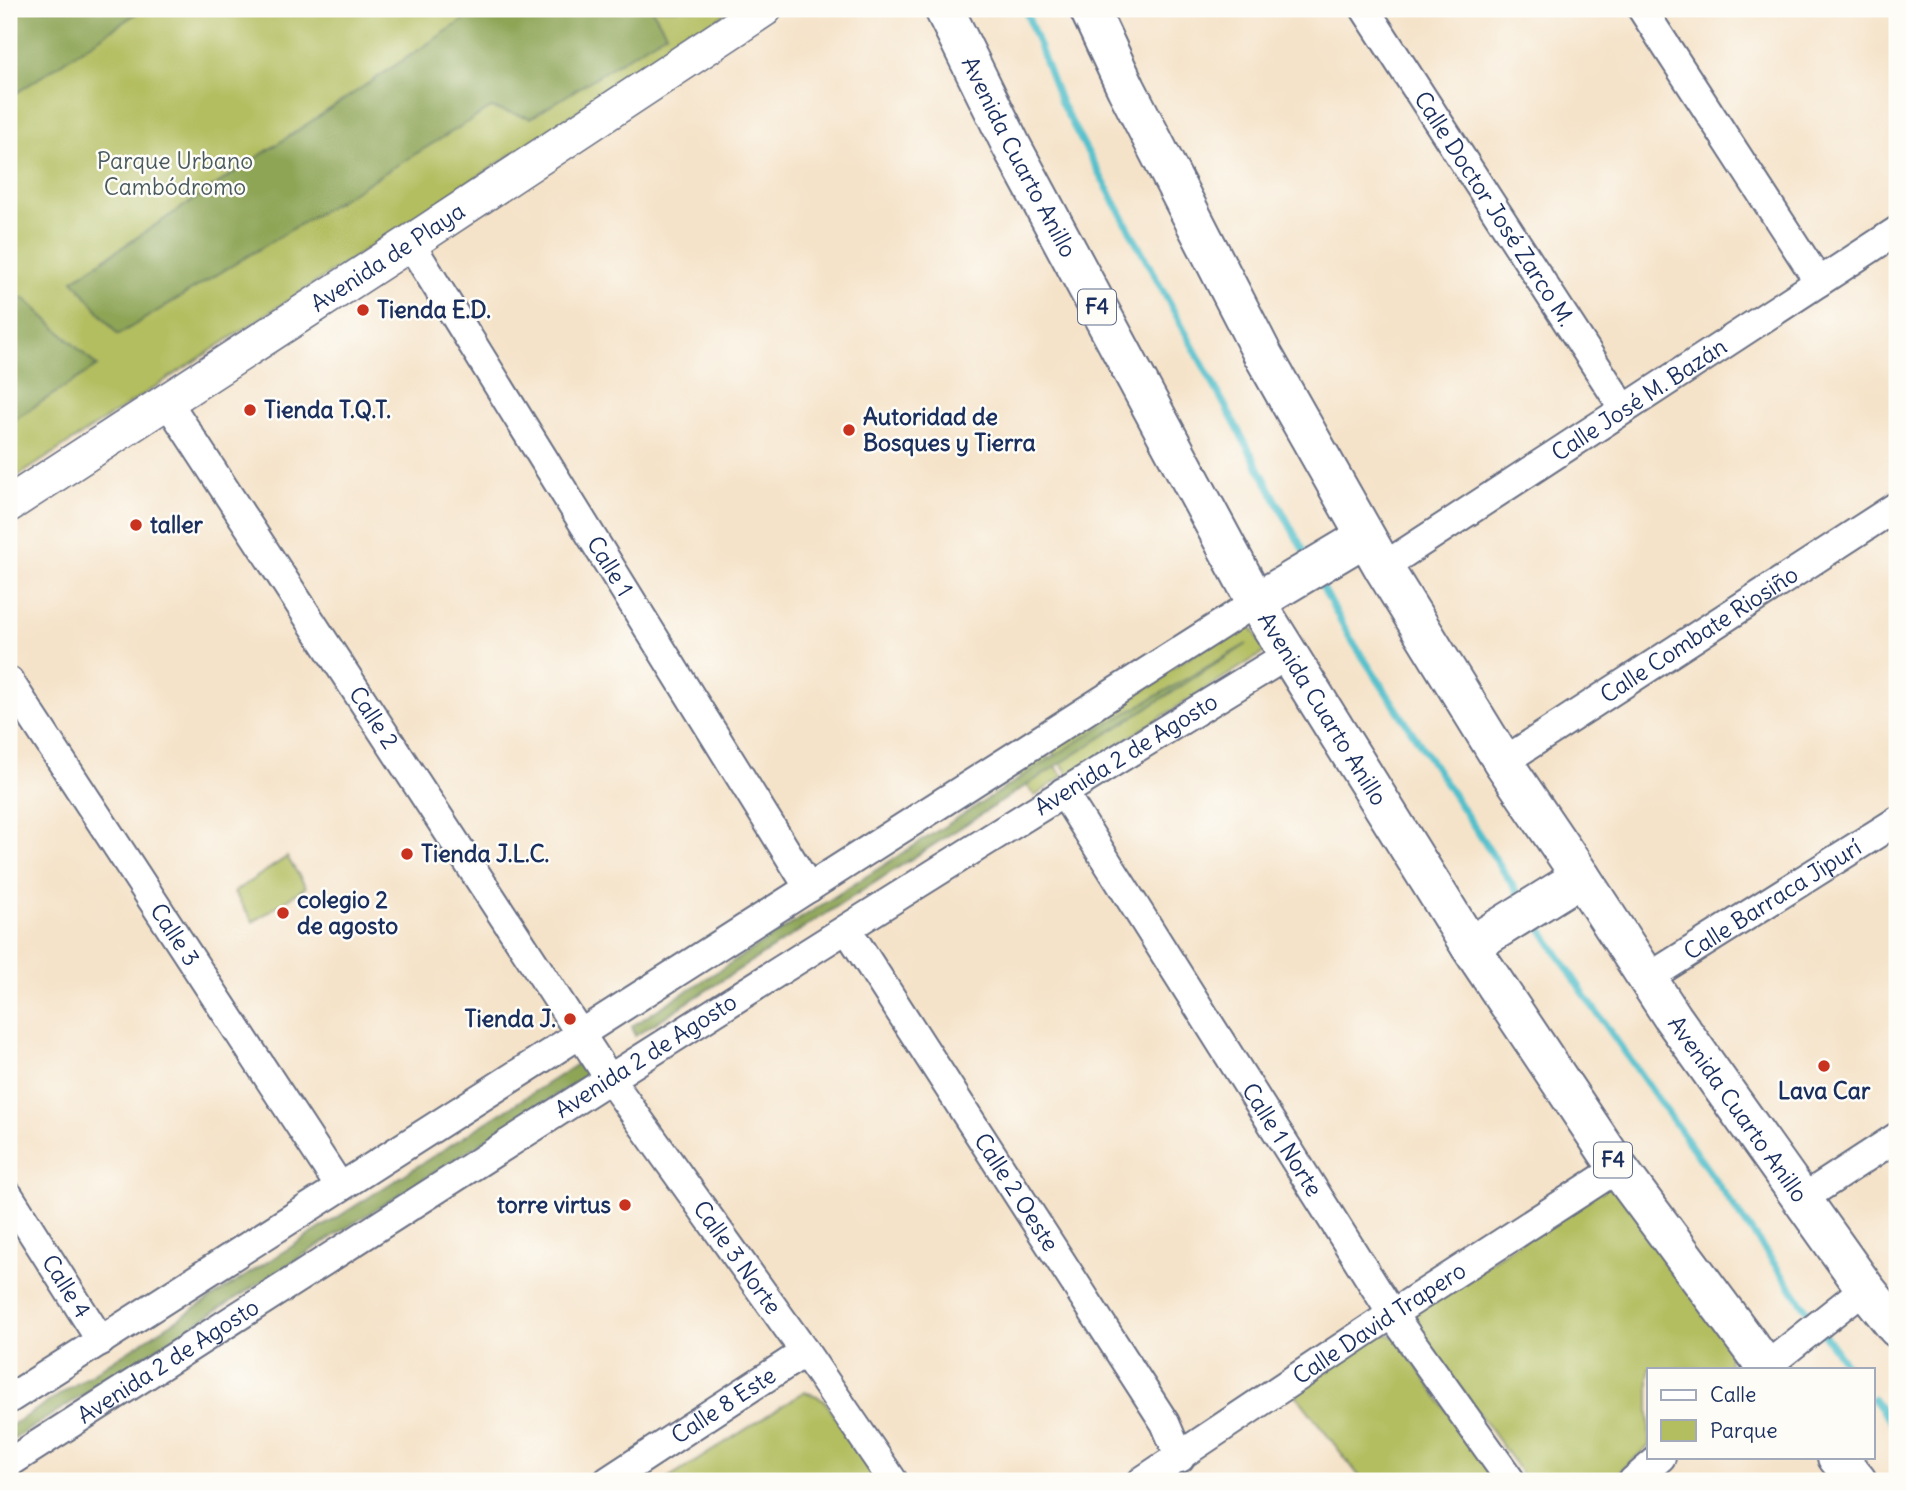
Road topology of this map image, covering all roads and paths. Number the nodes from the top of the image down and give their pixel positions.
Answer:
1 (764, 9) edge
2 (944, 9) edge
3 (1089, 9) edge
4 (1365, 9) edge
5 (1642, 9) edge
6 (1897, 232) edge
7 (410, 243) junction
8 (1819, 282) junction
9 (167, 401) junction
10 (1624, 409) junction
11 (9, 504) edge
12 (1897, 506) edge
13 (1364, 551) junction
14 (1269, 595) junction
15 (1289, 654) junction
16 (9, 681) edge
17 (1503, 762) junction
18 (1063, 792) junction
19 (1897, 821) edge
20 (1572, 882) junction
21 (809, 888) junction
22 (847, 929) junction
23 (1480, 940) junction
24 (1648, 978) junction
25 (582, 1033) junction
26 (609, 1078) junction
27 (1897, 1137) edge
28 (1618, 1168) junction
29 (340, 1187) junction
30 (9, 1196) edge
31 (1802, 1199) junction
32 (1852, 1299) junction
33 (1392, 1314) junction
34 (1897, 1328) edge
35 (100, 1341) junction
36 (805, 1352) junction
37 (1773, 1363) edge
38 (9, 1399) edge
39 (1180, 1458) junction
40 (1660, 1458) edge
41 (1838, 1458) edge
42 (9, 1463) edge
43 (608, 1481) edge
44 (893, 1481) edge
45 (1142, 1481) edge
46 (1511, 1481) edge
47 (1633, 1481) edge
48 (1857, 1481) edge

1 - 7 main road, Avenida de Playa
2 - 14 highway, Avenida Cuarto Anillo / F4
3 - 13 highway, Avenida Cuarto Anillo
4 - 10 street, Calle Doctor José Zarco M.
5 - 8 street
6 - 8 street, Calle José M. Bazán
7 - 9 main road, Avenida de Playa
7 - 21 street, Calle 1
8 - 10 street, Calle José M. Bazán
9 - 11 main road, Avenida de Playa
9 - 25 street, Calle 2
10 - 13 street, Calle José M. Bazán
12 - 17 street, Calle Combate Riosiño
13 - 14 highway
13 - 17 highway, Avenida Cuarto Anillo
14 - 15 highway, Avenida Cuarto Anillo / F4
14 - 21 street
15 - 18 street, Avenida 2 de Agosto
15 - 23 highway, Avenida Cuarto Anillo / F4
16 - 29 street, Calle 3
17 - 20 highway, Avenida Cuarto Anillo
18 - 22 street, Avenida 2 de Agosto
18 - 33 street, Calle 1 Norte
19 - 24 street, Calle Barraca Jipurí
20 - 23 highway
20 - 24 highway, Avenida Cuarto Anillo
21 - 25 street
22 - 26 street, Avenida 2 de Agosto
22 - 39 street, Calle 2 Oeste
23 - 28 highway, Avenida Cuarto Anillo / F4
24 - 31 highway, Avenida Cuarto Anillo
25 - 26 street, Calle 3 Norte
25 - 29 street
26 - 36 street, Calle 3 Norte
26 - 42 street, Avenida 2 de Agosto
27 - 31 street
28 - 33 street, Calle David Trapero
28 - 37 highway, Avenida Cuarto Anillo / F4
29 - 35 street
30 - 35 street, Calle 4
31 - 32 highway, Avenida Cuarto Anillo
32 - 34 highway, Avenida Cuarto Anillo
32 - 37 street
33 - 39 street, Calle David Trapero
33 - 46 street, Calle 1 Norte
35 - 38 street
36 - 43 street, Calle 8 Este
36 - 44 street, Calle 3 Norte
39 - 45 street, Calle David Trapero
40 - 47 street
41 - 48 highway

